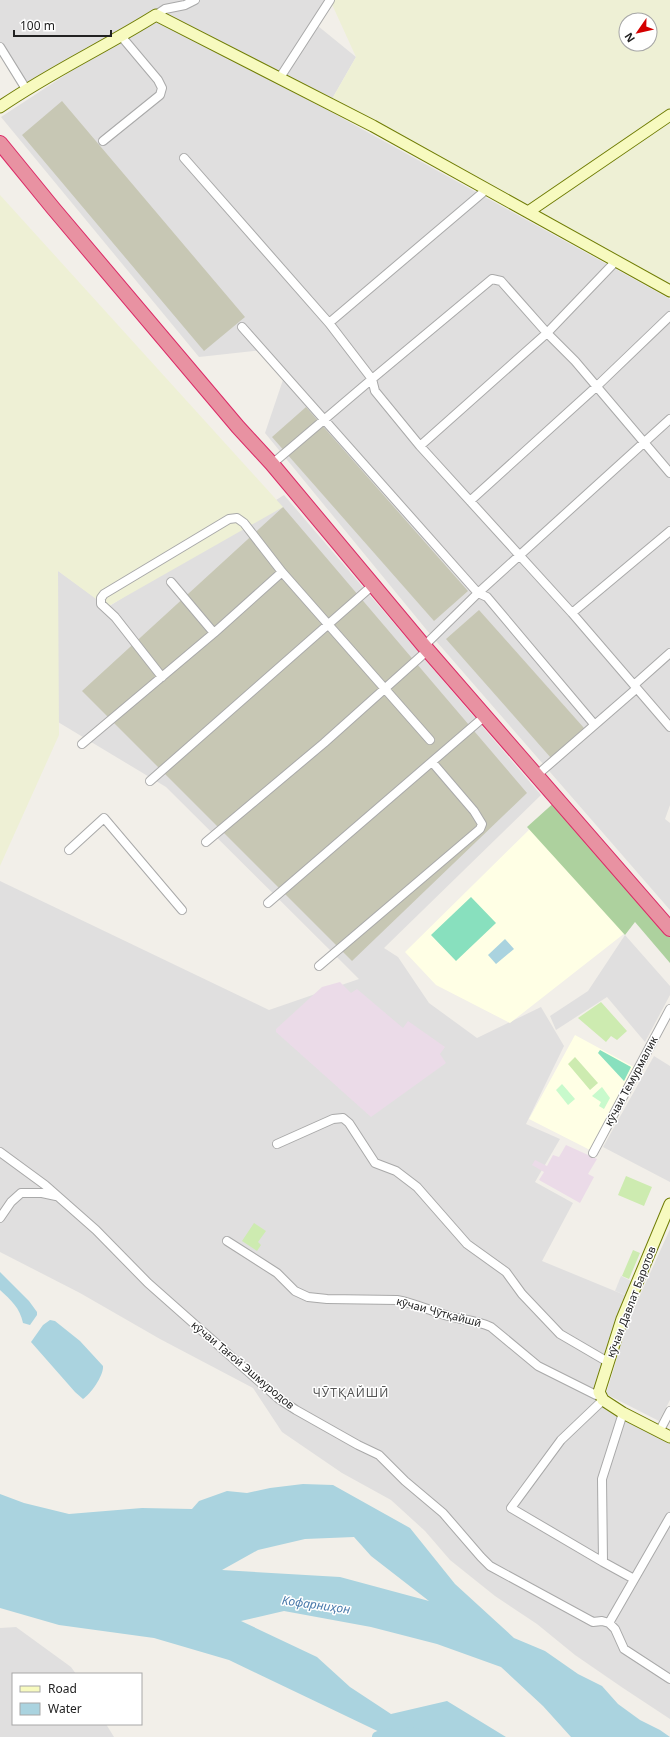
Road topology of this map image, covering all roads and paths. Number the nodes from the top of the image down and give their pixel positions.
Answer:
1 (195, 0) edge
2 (330, 0) edge
3 (156, 15) junction
4 (121, 36) junction
5 (0, 47) edge
6 (279, 79) junction
7 (26, 89) junction
8 (0, 107) edge
9 (670, 115) edge
10 (103, 141) dead end
11 (0, 143) edge
12 (184, 158) dead end
13 (487, 189) junction
14 (528, 212) junction
15 (616, 261) junction
16 (670, 292) edge
17 (670, 316) edge
18 (329, 323) junction
19 (242, 327) dead end
20 (547, 333) junction
21 (372, 379) junction
22 (596, 386) junction
23 (324, 419) junction
24 (670, 419) edge
25 (643, 442) junction
26 (420, 446) junction
27 (272, 464) junction
28 (670, 473) edge
29 (470, 501) junction
30 (670, 531) edge
31 (520, 556) junction
32 (282, 572) junction
33 (171, 582) dead end
34 (373, 585) junction
35 (478, 593) junction
36 (572, 613) junction
37 (328, 623) junction
38 (214, 633) junction
39 (426, 648) junction
40 (670, 653) edge
41 (162, 677) junction
42 (635, 687) junction
43 (385, 689) junction
44 (485, 716) junction
45 (594, 724) junction
46 (670, 727) edge
47 (430, 740) dead end
48 (82, 744) dead end
49 (432, 762) junction
50 (537, 775) junction
51 (150, 781) dead end
52 (206, 842) dead end
53 (69, 850) dead end
54 (268, 903) dead end
55 (182, 910) dead end
56 (670, 929) edge
57 (319, 966) dead end
58 (670, 1009) edge
59 (277, 1144) dead end
60 (0, 1152) edge
61 (593, 1153) dead end
62 (56, 1196) junction
63 (670, 1204) edge
64 (0, 1218) edge
65 (227, 1241) dead end
66 (608, 1362) junction
67 (601, 1398) junction
68 (670, 1411) edge
69 (623, 1413) junction
70 (659, 1432) junction
71 (670, 1437) edge
72 (670, 1517) edge
73 (604, 1562) junction
74 (634, 1580) junction
75 (609, 1623) junction
76 (670, 1679) edge

1 - 3 street
2 - 6 street
3 - 4 street
3 - 6 street
4 - 7 street
4 - 10 street
5 - 7 street
6 - 13 street
7 - 8 street
9 - 14 street
11 - 27 highway
12 - 18 street
13 - 14 street
13 - 18 street
14 - 15 street
15 - 16 street
15 - 20 street
17 - 22 street
18 - 21 street
19 - 23 street
20 - 21 street
20 - 22 street
20 - 26 street
21 - 23 street
21 - 26 street
22 - 25 street
22 - 29 street
23 - 27 street
23 - 35 street
24 - 25 street
25 - 28 street
25 - 31 street
26 - 29 street
27 - 34 highway
29 - 31 street
30 - 36 street
31 - 35 street
31 - 36 street
32 - 37 street
32 - 38 street
32 - 41 street
33 - 38 street
34 - 37 street
34 - 39 highway
35 - 39 street
35 - 45 street
36 - 42 street
37 - 43 street
37 - 51 street
38 - 41 street
39 - 43 street
39 - 44 highway
40 - 42 street
41 - 48 street
42 - 45 street
42 - 46 street
43 - 47 street
43 - 52 street
44 - 49 street
44 - 50 highway
45 - 50 street
49 - 54 street
49 - 57 street
50 - 56 highway
53 - 55 street
58 - 61 street, кӯчаи Темурмалик
59 - 66 street
60 - 62 street, кӯчаи Тағой Эшмуродов
62 - 64 street
62 - 75 street, кӯчаи Тағой Эшмуродов
63 - 66 street, кӯчаи Давлат Баротов
65 - 67 street, кӯчаи Чӯтқайшӣ
66 - 67 street, кӯчаи Давлат Баротов
67 - 69 street
67 - 73 street
68 - 70 street
69 - 70 street
69 - 73 street
70 - 71 street
72 - 74 street
73 - 74 street
74 - 75 street
75 - 76 street

